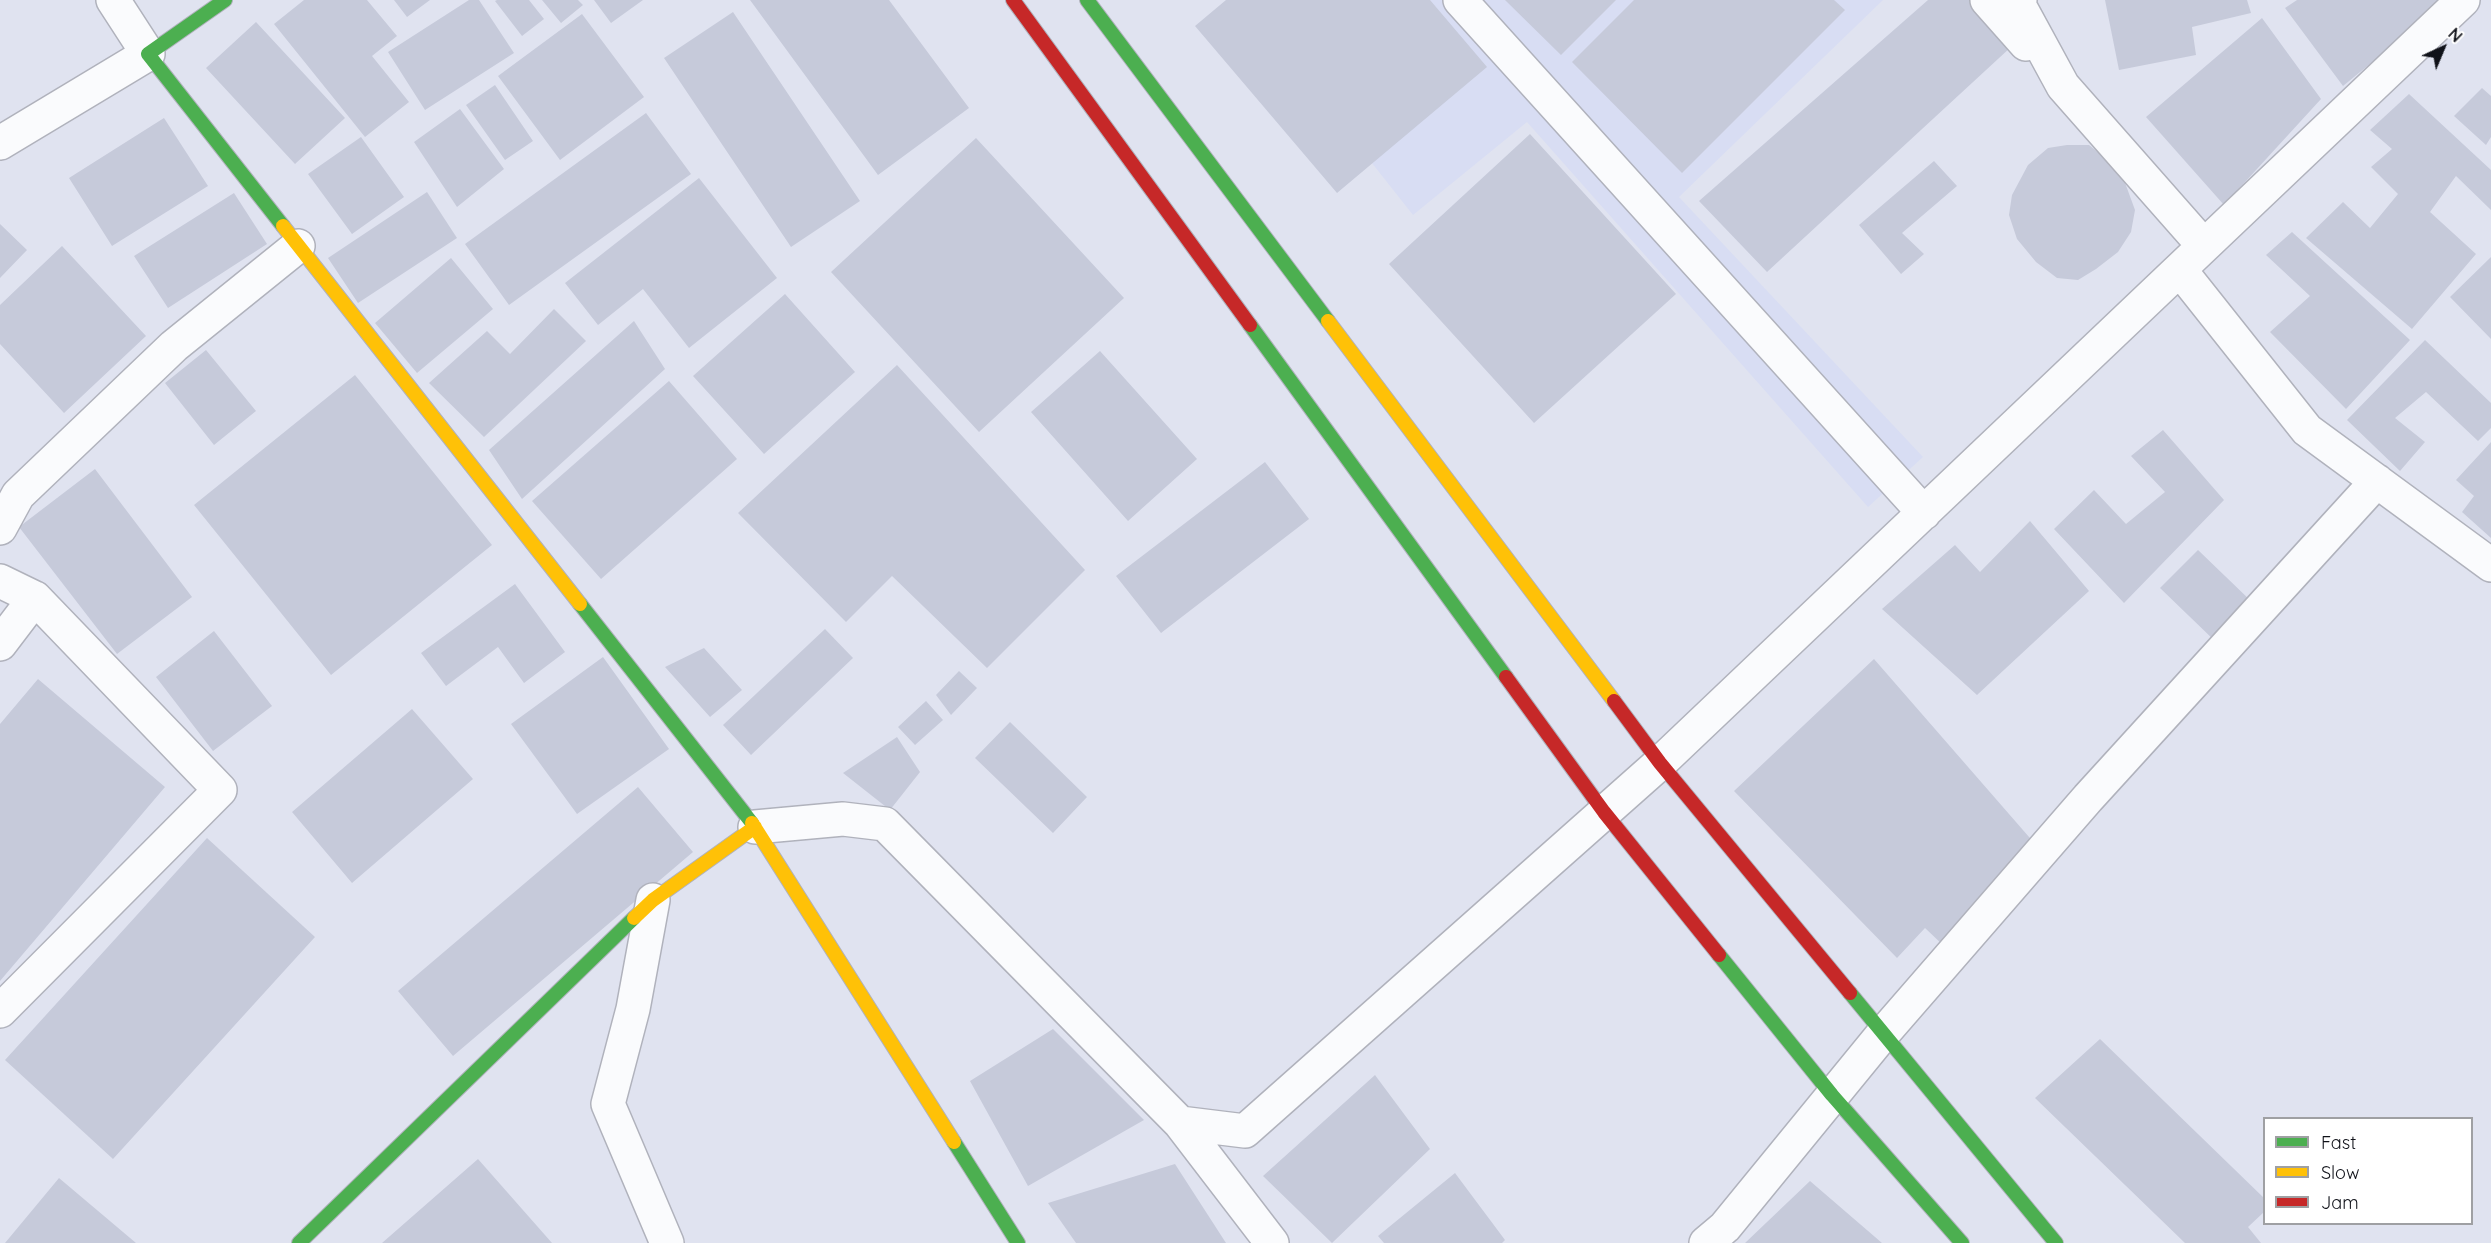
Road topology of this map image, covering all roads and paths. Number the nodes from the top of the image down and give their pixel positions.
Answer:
1 (113, 0) edge
2 (225, 0) edge
3 (1013, 0) edge
4 (1087, 0) edge
5 (1460, 0) edge
6 (1987, 0) edge
7 (2020, 0) edge
8 (2463, 0) edge
9 (148, 54) junction
10 (2063, 86) junction
11 (0, 143) edge
12 (298, 246) junction
13 (2204, 246) junction
14 (2180, 270) junction
15 (2377, 481) junction
16 (1924, 513) junction
17 (0, 528) edge
18 (2491, 565) edge
19 (0, 581) edge
20 (35, 598) junction
21 (0, 644) edge
22 (1660, 763) junction
23 (1604, 812) junction
24 (755, 827) junction
25 (653, 900) junction
26 (0, 1011) edge
27 (1882, 1035) junction
28 (1832, 1095) junction
29 (1180, 1123) junction
30 (299, 1243) edge
31 (667, 1243) edge
32 (1017, 1243) edge
33 (1272, 1243) edge
34 (1706, 1243) edge
35 (1962, 1243) edge
36 (2056, 1243) edge

1 - 9 street
2 - 9 street
3 - 23 street
4 - 22 street
5 - 16 street
6 - 10 street
7 - 10 street
8 - 13 street
9 - 11 street
9 - 12 street
10 - 13 street
12 - 17 street
12 - 24 street
13 - 14 street
14 - 15 street
14 - 16 street
15 - 18 street
15 - 27 street
16 - 22 street
19 - 20 street
20 - 21 street
20 - 26 street
22 - 23 street
22 - 27 street
23 - 28 street
23 - 29 street
24 - 25 street
24 - 29 street
24 - 32 street
25 - 30 street
25 - 31 street
27 - 28 street
27 - 36 street
28 - 34 street
28 - 35 street
29 - 33 street

